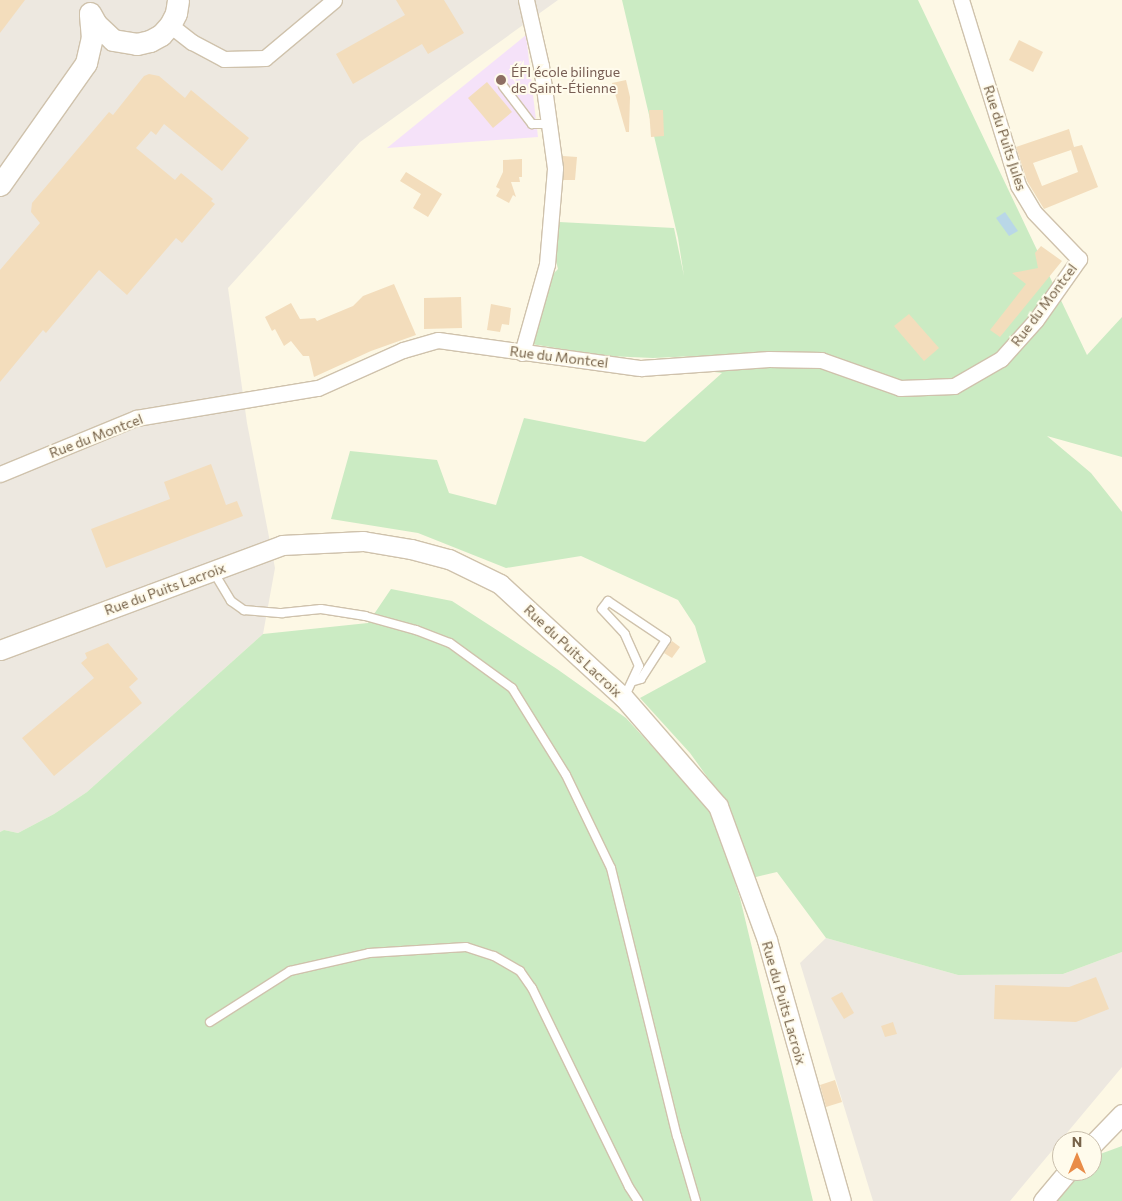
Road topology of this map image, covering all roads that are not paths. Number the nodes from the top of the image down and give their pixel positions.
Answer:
1 (178, 0) edge
2 (334, 0) edge
3 (526, 0) edge
4 (961, 0) edge
5 (89, 7) edge
6 (170, 25) junction
7 (124, 43) junction
8 (86, 63) junction
9 (503, 86) dead end
10 (549, 124) junction
11 (0, 185) edge
12 (1080, 259) joint
13 (522, 353) junction
14 (0, 474) edge
15 (212, 571) junction
16 (0, 650) edge
17 (634, 681) junction
18 (624, 698) junction
19 (210, 1022) dead end
20 (1122, 1114) edge
21 (1102, 1135) edge
22 (1060, 1181) edge
23 (638, 1201) edge
24 (696, 1201) edge
25 (841, 1201) edge
26 (1043, 1201) edge

1 - 6 main road
2 - 6 street
3 - 10 street
4 - 12 street, Rue du Puits Jules
5 - 7 main road
5 - 8 main road
6 - 7 main road
7 - 8 main road
8 - 11 main road
9 - 10 lane
10 - 13 street
12 - 13 street, Rue du Montcel
13 - 14 street, Rue du Montcel
15 - 16 street, Rue du Puits Lacroix
15 - 18 street, Rue du Puits Lacroix
15 - 24 lane
17 - 17 lane
17 - 18 lane
18 - 25 street, Rue du Puits Lacroix
19 - 23 lane
20 - 21 street
22 - 26 street

